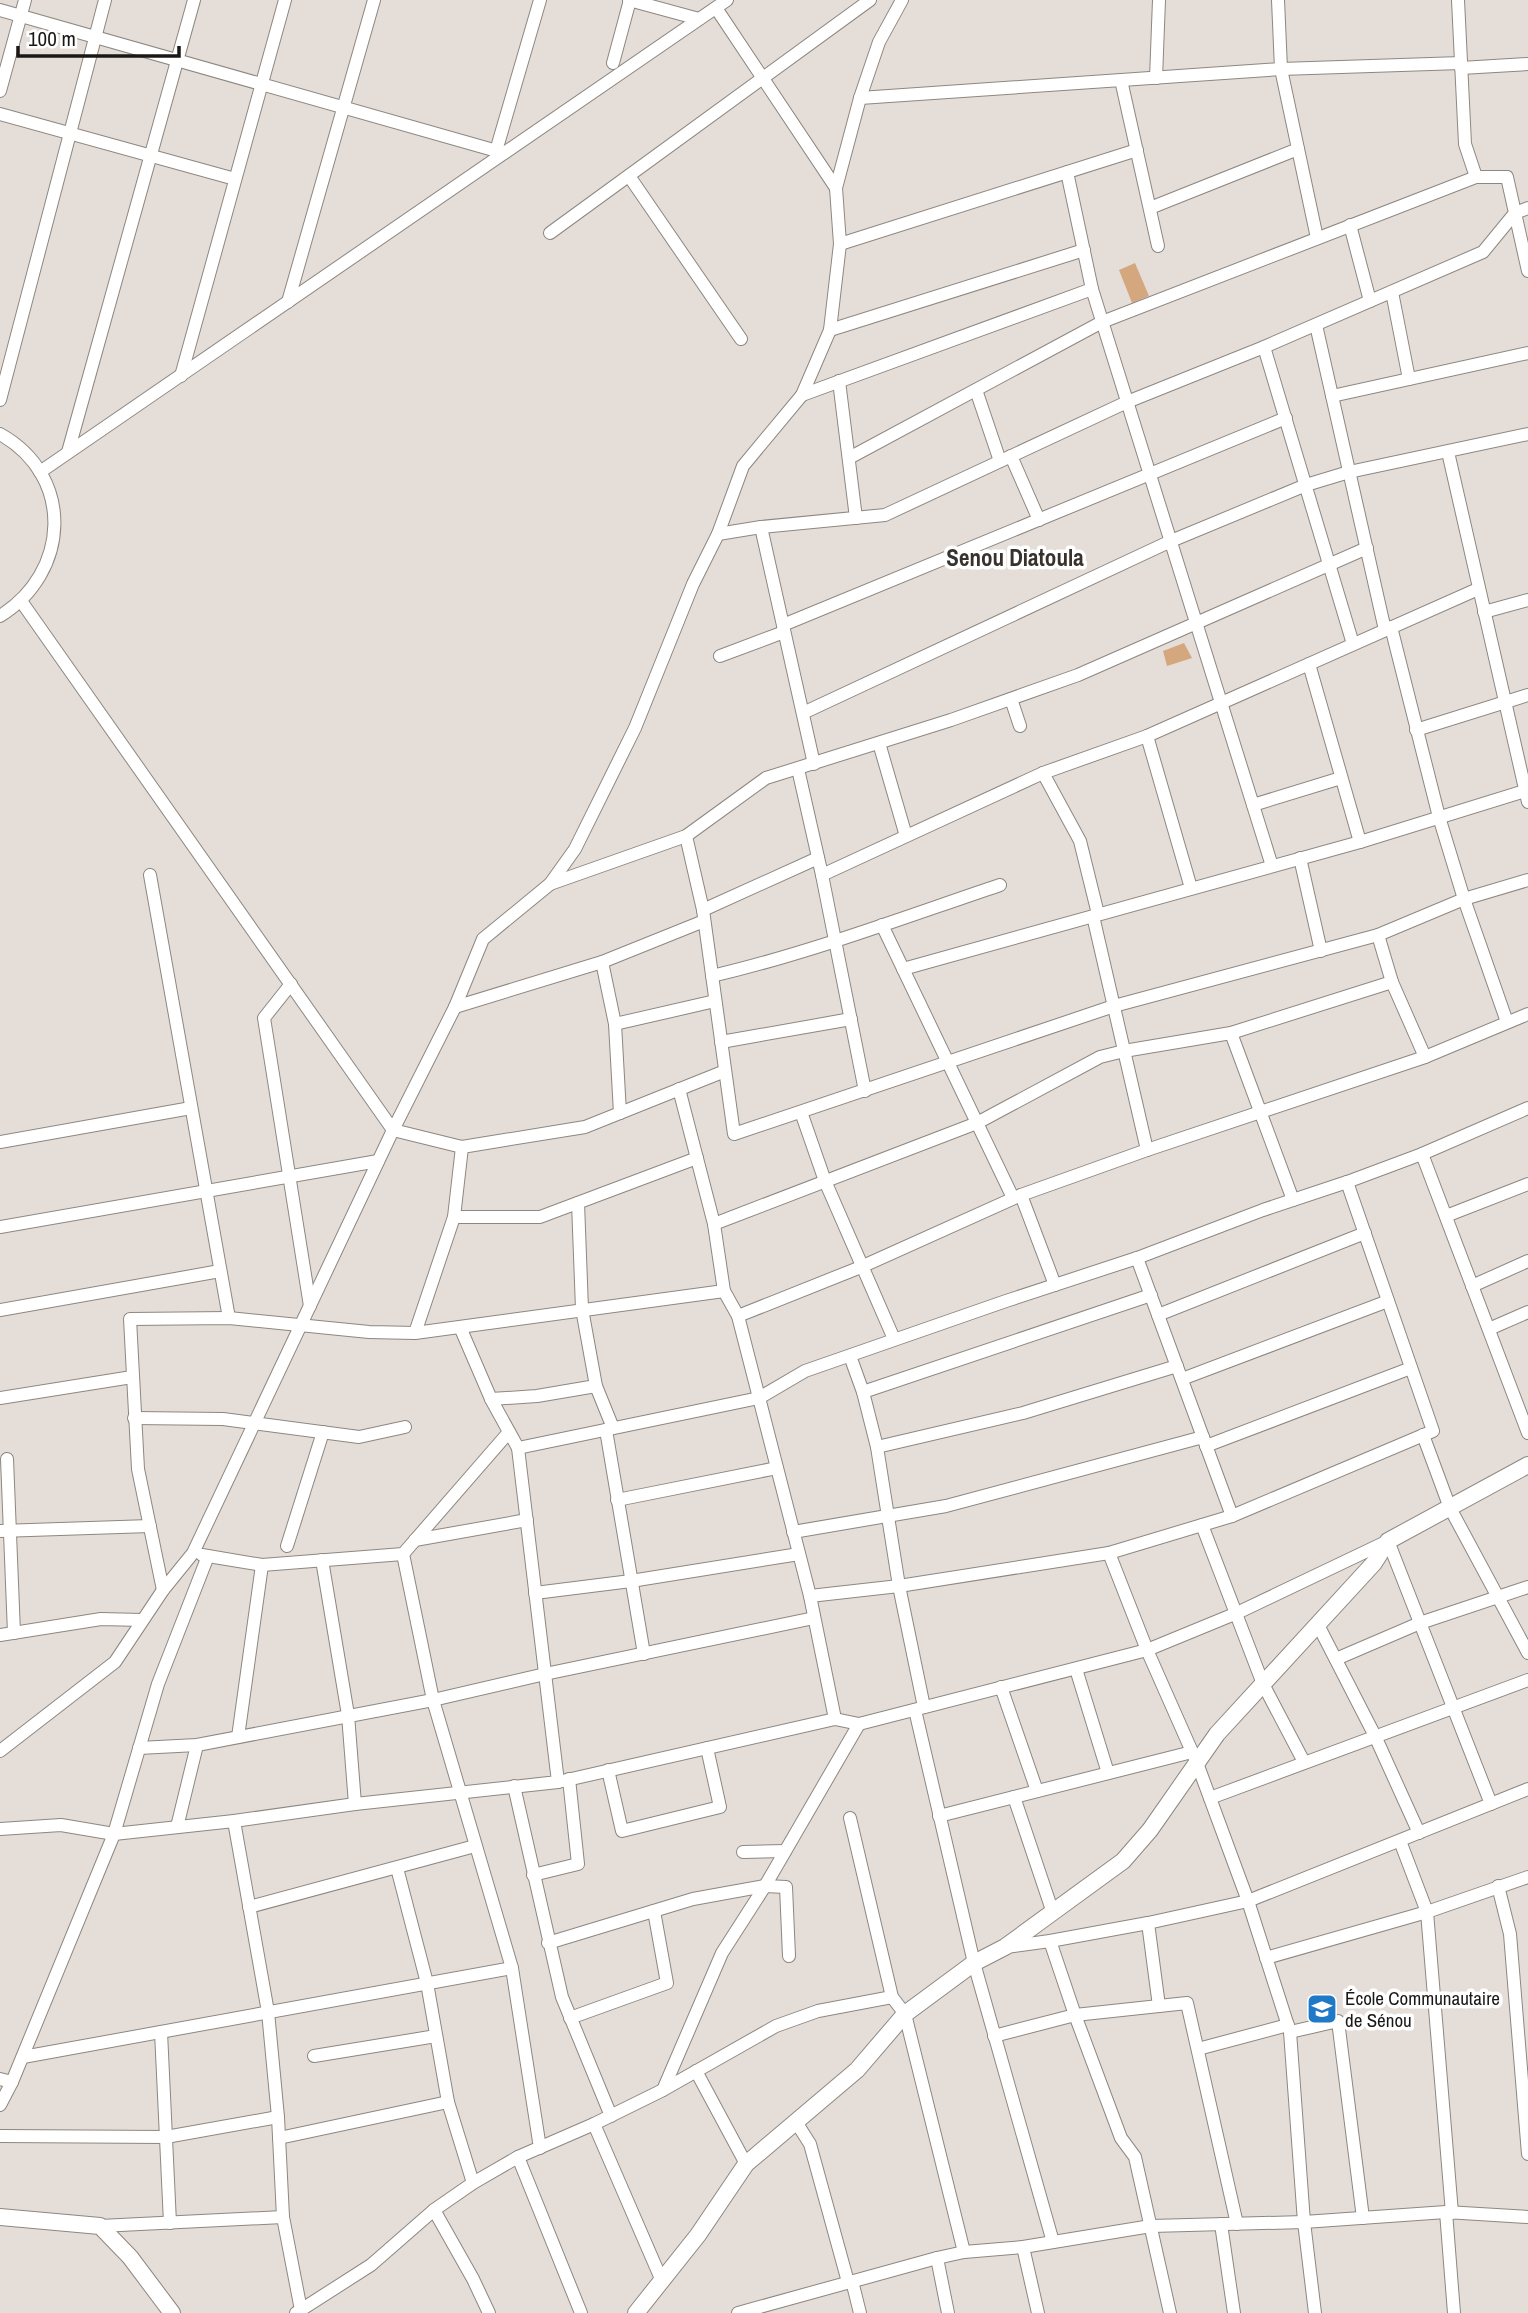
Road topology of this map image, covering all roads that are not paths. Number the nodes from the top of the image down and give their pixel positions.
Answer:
1 (25, 0) edge
2 (105, 0) edge
3 (194, 0) edge
4 (285, 0) edge
5 (374, 0) edge
6 (540, 0) edge
7 (630, 0) edge
8 (727, 0) edge
9 (870, 0) edge
10 (902, 0) edge
11 (1159, 0) edge
12 (1278, 0) edge
13 (1458, 0) edge
14 (716, 8) junction
15 (0, 10) edge
16 (20, 16) junction
17 (699, 19) junction
18 (95, 37) junction
19 (178, 61) junction
20 (614, 63) dead end
21 (1528, 64) edge
22 (1461, 66) junction
23 (1281, 69) junction
24 (763, 78) junction
25 (1156, 78) junction
26 (1121, 80) junction
27 (262, 84) junction
28 (0, 91) edge
29 (860, 98) junction
30 (344, 108) junction
31 (0, 114) edge
32 (70, 134) junction
33 (1298, 149) junction
34 (1137, 150) junction
35 (500, 152) junction
36 (151, 156) junction
37 (1067, 173) junction
38 (629, 176) junction
39 (1476, 177) junction
40 (235, 179) junction
41 (836, 188) junction
42 (1150, 208) junction
43 (1528, 208) edge
44 (1515, 213) junction
45 (1350, 225) junction
46 (550, 233) dead end
47 (1317, 238) junction
48 (840, 244) junction
49 (1158, 246) dead end
50 (1084, 250) junction
51 (1528, 271) edge
52 (1092, 289) junction
53 (1392, 292) junction
54 (1370, 301) junction
55 (288, 302) junction
56 (1102, 322) junction
57 (1315, 325) junction
58 (830, 330) junction
59 (741, 339) dead end
60 (1264, 347) junction
61 (1528, 353) edge
62 (181, 376) junction
63 (1409, 379) junction
64 (839, 381) junction
65 (976, 390) junction
66 (802, 395) junction
67 (1332, 396) junction
68 (0, 400) edge
69 (1127, 402) junction
70 (1286, 418) junction
71 (0, 434) edge
72 (1528, 435) edge
73 (68, 452) junction
74 (1448, 452) junction
75 (849, 458) junction
76 (1006, 459) junction
77 (40, 472) junction
78 (1349, 472) junction
79 (1150, 474) junction
80 (1306, 485) junction
81 (856, 518) junction
82 (1039, 520) junction
83 (761, 527) junction
84 (718, 534) junction
85 (1171, 541) junction
86 (1367, 548) junction
87 (1329, 564) junction
88 (1478, 589) junction
89 (1528, 600) edge
90 (20, 601) junction
91 (1484, 612) junction
92 (0, 616) edge
93 (1197, 624) junction
94 (1388, 628) junction
95 (784, 629) junction
96 (1353, 644) junction
97 (720, 656) dead end
98 (1309, 664) junction
99 (1528, 695) edge
100 (1011, 699) junction
101 (1221, 703) junction
102 (1504, 703) junction
103 (803, 713) junction
104 (1020, 726) dead end
105 (1416, 730) junction
106 (1147, 736) junction
107 (880, 743) junction
108 (814, 764) junction
109 (798, 769) junction
110 (1043, 773) junction
111 (1341, 778) junction
112 (1527, 794) edge
113 (1253, 805) junction
114 (1439, 817) junction
115 (686, 836) junction
116 (906, 836) junction
117 (1360, 842) junction
118 (818, 858) junction
119 (1300, 858) junction
120 (1272, 866) junction
121 (150, 875) dead end
122 (822, 875) junction
123 (1528, 880) edge
124 (550, 884) junction
125 (1000, 885) dead end
126 (1191, 888) junction
127 (1464, 899) junction
128 (1095, 915) junction
129 (704, 916) junction
130 (882, 925) junction
131 (1378, 935) junction
132 (835, 940) junction
133 (1321, 951) junction
134 (602, 962) junction
135 (903, 969) junction
136 (712, 976) junction
137 (1392, 982) junction
138 (291, 984) junction
139 (715, 1001) junction
140 (1114, 1006) junction
141 (455, 1007) junction
142 (1528, 1014) edge
143 (851, 1018) junction
144 (1507, 1023) junction
145 (615, 1024) junction
146 (1231, 1032) junction
147 (721, 1042) junction
148 (1124, 1051) junction
149 (1425, 1057) junction
150 (948, 1063) junction
151 (725, 1071) junction
152 (680, 1089) junction
153 (865, 1091) junction
154 (191, 1108) junction
155 (1528, 1108) edge
156 (802, 1112) junction
157 (1261, 1112) junction
158 (620, 1113) junction
159 (977, 1123) junction
160 (393, 1129) junction
161 (0, 1142) edge
162 (462, 1147) junction
163 (1146, 1150) junction
164 (1422, 1154) junction
165 (697, 1158) junction
166 (379, 1161) junction
167 (289, 1177) junction
168 (825, 1181) junction
169 (1347, 1182) junction
170 (1528, 1184) edge
171 (206, 1191) junction
172 (1017, 1197) junction
173 (1293, 1200) junction
174 (578, 1203) junction
175 (1446, 1216) junction
176 (454, 1217) junction
177 (714, 1224) junction
178 (0, 1227) edge
179 (1365, 1233) junction
180 (1137, 1258) junction
181 (1528, 1261) edge
182 (861, 1267) junction
183 (220, 1271) junction
184 (1055, 1285) junction
185 (1472, 1286) junction
186 (724, 1291) junction
187 (1151, 1295) junction
188 (1388, 1301) junction
189 (310, 1306) junction
190 (582, 1309) junction
191 (0, 1310) edge
192 (1528, 1312) edge
193 (1158, 1315) junction
194 (738, 1316) junction
195 (229, 1318) junction
196 (301, 1324) junction
197 (460, 1327) junction
198 (1489, 1329) junction
199 (415, 1333) junction
200 (894, 1339) junction
201 (850, 1356) junction
202 (1177, 1366) junction
203 (1411, 1368) junction
204 (132, 1377) junction
205 (1182, 1379) junction
206 (596, 1386) junction
207 (863, 1392) junction
208 (0, 1398) edge
209 (759, 1398) junction
210 (491, 1399) junction
211 (134, 1418) junction
212 (255, 1423) junction
213 (405, 1427) dead end
214 (609, 1429) junction
215 (323, 1432) junction
216 (509, 1432) junction
217 (1528, 1433) edge
218 (1423, 1435) junction
219 (1205, 1441) junction
220 (877, 1447) junction
221 (518, 1448) junction
222 (7, 1459) dead end
223 (1528, 1465) edge
224 (777, 1468) junction
225 (617, 1500) junction
226 (1450, 1508) junction
227 (888, 1516) junction
228 (1232, 1516) junction
229 (527, 1520) junction
230 (1202, 1525) junction
231 (150, 1526) junction
232 (5, 1530) edge
233 (793, 1532) junction
234 (415, 1539) junction
235 (1388, 1541) junction
236 (287, 1546) dead end
237 (193, 1553) junction
238 (403, 1553) junction
239 (1109, 1553) junction
240 (799, 1554) junction
241 (208, 1556) junction
242 (321, 1560) junction
243 (262, 1564) junction
244 (631, 1581) junction
245 (899, 1586) junction
246 (1528, 1587) edge
247 (163, 1590) junction
248 (536, 1593) junction
249 (810, 1596) junction
250 (1497, 1596) junction
251 (1237, 1613) junction
252 (814, 1618) junction
253 (142, 1620) junction
254 (1317, 1623) junction
255 (1420, 1623) junction
256 (14, 1633) junction
257 (0, 1635) edge
258 (1147, 1650) junction
259 (1528, 1653) edge
260 (644, 1654) junction
261 (1336, 1659) junction
262 (1076, 1668) junction
263 (545, 1674) junction
264 (1528, 1680) edge
265 (1263, 1684) junction
266 (1002, 1688) junction
267 (433, 1700) junction
268 (1453, 1707) junction
269 (919, 1709) junction
270 (348, 1715) junction
271 (835, 1719) junction
272 (859, 1724) junction
273 (1376, 1736) junction
274 (238, 1737) junction
275 (197, 1745) junction
276 (139, 1748) junction
277 (708, 1748) junction
278 (0, 1751) edge
279 (1194, 1757) junction
280 (1304, 1762) junction
281 (608, 1770) junction
282 (1108, 1773) junction
283 (564, 1780) junction
284 (514, 1786) junction
285 (1528, 1789) edge
286 (1037, 1791) junction
287 (459, 1792) junction
288 (1013, 1797) junction
289 (1210, 1798) junction
290 (355, 1804) junction
291 (1491, 1804) junction
292 (939, 1816) junction
293 (850, 1818) dead end
294 (234, 1821) junction
295 (177, 1827) junction
296 (0, 1829) edge
297 (1419, 1833) junction
298 (114, 1834) junction
299 (1400, 1841) junction
300 (475, 1846) junction
301 (785, 1851) junction
302 (743, 1852) dead end
303 (397, 1868) junction
304 (533, 1875) junction
305 (1528, 1877) edge
306 (765, 1886) junction
307 (1498, 1886) junction
308 (1248, 1901) junction
309 (249, 1907) junction
310 (654, 1911) junction
311 (1427, 1912) junction
312 (1053, 1913) junction
313 (1147, 1923) junction
314 (1050, 1941) junction
315 (548, 1943) junction
316 (1005, 1947) junction
317 (789, 1956) dead end
318 (1266, 1958) junction
319 (974, 1963) junction
320 (512, 1968) junction
321 (427, 1983) junction
322 (892, 1997) junction
323 (1159, 2006) junction
324 (268, 2012) junction
325 (905, 2014) junction
326 (1075, 2015) junction
327 (570, 2018) junction
328 (1289, 2028) junction
329 (161, 2032) junction
330 (436, 2036) junction
331 (994, 2036) junction
332 (1198, 2049) junction
333 (314, 2056) dead end
334 (23, 2057) junction
335 (696, 2071) junction
336 (6, 2080) edge
337 (663, 2090) junction
338 (448, 2102) junction
339 (0, 2105) edge
340 (611, 2116) junction
341 (278, 2117) junction
342 (796, 2122) junction
343 (594, 2124) junction
344 (0, 2136) edge
345 (166, 2137) junction
346 (279, 2138) junction
347 (540, 2148) junction
348 (1528, 2154) edge
349 (517, 2157) junction
350 (747, 2164) junction
351 (473, 2183) junction
352 (434, 2210) junction
353 (1449, 2213) junction
354 (0, 2217) edge
355 (283, 2217) junction
356 (1528, 2217) edge
357 (1363, 2218) junction
358 (1304, 2222) junction
359 (170, 2223) junction
360 (1221, 2224) junction
361 (1237, 2224) junction
362 (1151, 2226) junction
363 (100, 2227) junction
364 (1053, 2242) junction
365 (1023, 2247) junction
366 (964, 2252) junction
367 (937, 2258) junction
368 (662, 2281) junction
369 (850, 2282) junction
370 (298, 2311) edge
371 (172, 2313) edge
372 (489, 2313) edge
373 (581, 2313) edge
374 (636, 2313) edge
375 (739, 2313) edge
376 (860, 2313) edge
377 (948, 2313) edge
378 (1038, 2313) edge
379 (1170, 2313) edge
380 (1234, 2313) edge
381 (1315, 2313) edge
382 (1454, 2313) edge

1 - 16 street
2 - 18 street
3 - 19 street
4 - 27 street
5 - 30 street
6 - 35 street
7 - 17 street
7 - 20 street
8 - 14 street
9 - 24 street
10 - 29 street
11 - 25 street
12 - 23 street
13 - 22 street
14 - 17 street
14 - 24 street
15 - 16 street
16 - 18 street
16 - 28 street
17 - 35 street
18 - 19 street
18 - 32 street
19 - 27 street
19 - 36 street
21 - 22 street
22 - 23 street
22 - 39 street
23 - 25 street
23 - 33 street
24 - 38 street
24 - 41 street
25 - 26 street
26 - 29 street
26 - 34 street
27 - 30 street
27 - 40 street
29 - 41 street
30 - 35 street
30 - 55 street
31 - 32 street
32 - 36 street
32 - 68 street
33 - 42 street
33 - 47 street
34 - 37 street
34 - 42 street
35 - 55 street
36 - 40 street
36 - 73 street
37 - 48 street
37 - 50 street
38 - 46 street
38 - 59 street
39 - 44 street
39 - 45 street
40 - 62 street
41 - 48 street
42 - 49 street
43 - 44 street
44 - 51 street
44 - 53 street
45 - 47 street
45 - 54 street
47 - 56 street
48 - 58 street
50 - 52 street
50 - 58 street
52 - 56 street
52 - 64 street
53 - 54 street
53 - 63 street
54 - 57 street
55 - 62 street
56 - 65 street
56 - 69 street
57 - 60 street
57 - 67 street
58 - 66 street
60 - 69 street
60 - 70 street
61 - 63 street
62 - 73 street
63 - 67 street
64 - 66 street
64 - 75 street
65 - 75 street
65 - 76 street
66 - 84 street
67 - 78 street
69 - 76 street
69 - 79 street
70 - 79 street
70 - 80 street
71 - 77 street
72 - 74 street
73 - 77 street
74 - 78 street
74 - 88 street
75 - 81 street
76 - 81 street
76 - 82 street
77 - 90 street
78 - 80 street
78 - 86 street
79 - 82 street
79 - 85 street
80 - 85 street
80 - 87 street
81 - 83 street
82 - 95 street
83 - 84 street
83 - 95 street
84 - 124 street
85 - 93 street
85 - 103 street
86 - 87 street
86 - 94 street
87 - 93 street
87 - 96 street
88 - 91 street
88 - 94 street
89 - 91 street
90 - 92 street
90 - 138 street
91 - 102 street
93 - 100 street
93 - 101 street
94 - 96 street
94 - 105 street
95 - 97 street
95 - 103 street
96 - 98 street
98 - 101 street
98 - 111 street
99 - 102 street
100 - 104 street
100 - 107 street
101 - 106 street
101 - 113 street
102 - 105 street
102 - 112 street
103 - 108 street
105 - 114 street
106 - 110 street
106 - 126 street
107 - 108 street
107 - 116 street
108 - 109 street
109 - 115 street
109 - 118 street
110 - 116 street
110 - 128 street
111 - 113 street
111 - 117 street
112 - 114 street
113 - 120 street
114 - 117 street
114 - 127 street
115 - 124 street
115 - 129 street
116 - 122 street
117 - 119 street
118 - 122 street
118 - 129 street
119 - 120 street
119 - 133 street
120 - 126 street
121 - 154 street
122 - 132 street
123 - 127 street
124 - 141 street
125 - 130 street
126 - 128 street
127 - 131 street
127 - 144 street
128 - 135 street
128 - 140 street
129 - 134 street
129 - 136 street
130 - 132 street
130 - 135 street
131 - 133 street
131 - 137 street
132 - 136 street
132 - 143 street
133 - 140 street
134 - 141 street
134 - 145 street
135 - 150 street
136 - 139 street
137 - 146 street
137 - 149 street
138 - 160 street
138 - 167 street
139 - 145 street
139 - 147 street
140 - 148 street
140 - 150 street
141 - 160 street
142 - 144 street
143 - 147 street
143 - 153 street
144 - 149 street
145 - 158 street
146 - 148 street
146 - 157 street
147 - 151 street
148 - 159 street
148 - 163 street
149 - 157 street
150 - 153 street
150 - 159 street
151 - 152 street
151 - 156 street
152 - 158 street
152 - 165 street
153 - 156 street
154 - 161 street
154 - 171 street
155 - 164 street
156 - 168 street
157 - 163 street
157 - 173 street
158 - 162 street
159 - 168 street
159 - 172 street
160 - 162 street
160 - 166 street
162 - 176 street
163 - 172 street
164 - 169 street
164 - 175 street
165 - 174 street
165 - 177 street
166 - 167 street
166 - 189 street
167 - 171 street
167 - 189 street
168 - 177 street
168 - 182 street
169 - 173 street
169 - 179 street
170 - 175 street
171 - 178 street
171 - 183 street
172 - 182 street
172 - 184 street
173 - 180 street
174 - 176 street
174 - 190 street
175 - 185 street
176 - 199 street
177 - 186 street
179 - 188 street
179 - 193 street
180 - 184 street
180 - 187 street
181 - 185 street
182 - 194 street
182 - 200 street
183 - 191 street
183 - 195 street
184 - 200 street
185 - 198 street
186 - 190 street
186 - 194 street
187 - 193 street
187 - 207 street
188 - 203 street
188 - 205 street
189 - 196 street
190 - 197 street
190 - 206 street
192 - 198 street
193 - 202 street
194 - 209 street
195 - 196 street
195 - 204 street
196 - 199 street
196 - 212 street
197 - 199 street
197 - 210 street
198 - 217 street
200 - 201 street
201 - 207 street
201 - 209 street
202 - 205 street
202 - 220 street
203 - 218 street
203 - 219 street
204 - 208 street
204 - 211 street
205 - 219 street
206 - 210 street
206 - 214 street
207 - 220 street
209 - 214 street
209 - 224 street
210 - 216 street
211 - 212 street
211 - 231 street
212 - 215 street
212 - 237 street
213 - 215 street
214 - 221 street
214 - 225 street
215 - 236 street
216 - 221 street
216 - 234 street
218 - 226 street
218 - 228 street
219 - 227 street
219 - 228 street
220 - 227 street
221 - 229 street
222 - 232 street
223 - 226 street
224 - 225 street
224 - 233 street
225 - 244 street
226 - 235 street
226 - 250 street
227 - 233 street
227 - 245 street
228 - 230 street
229 - 234 street
229 - 248 street
230 - 239 street
230 - 251 street
231 - 232 street
231 - 247 street
232 - 256 street
233 - 240 street
234 - 238 street
235 - 251 street
235 - 254 street
235 - 255 street
237 - 241 street
237 - 247 street
238 - 242 street
238 - 267 street
239 - 245 street
239 - 258 street
240 - 244 street
240 - 249 street
241 - 243 street
241 - 276 street
242 - 243 street
242 - 270 street
243 - 274 street
244 - 248 street
244 - 260 street
245 - 249 street
245 - 269 street
246 - 250 street
247 - 253 street
248 - 263 street
249 - 252 street
250 - 255 street
250 - 259 street
251 - 258 street
251 - 265 street
252 - 260 street
252 - 271 street
253 - 256 street
253 - 278 street
254 - 261 street
254 - 265 street
255 - 261 street
255 - 268 street
256 - 257 street
258 - 262 street
258 - 279 street
260 - 263 street
261 - 273 street
262 - 266 street
262 - 282 street
263 - 267 street
263 - 283 street
264 - 268 street
265 - 279 street
265 - 280 street
266 - 269 street
266 - 286 street
267 - 270 street
267 - 287 street
268 - 273 street
268 - 291 street
269 - 272 street
269 - 292 street
270 - 274 street
270 - 290 street
271 - 272 street
271 - 277 street
272 - 301 street
273 - 280 street
273 - 297 street
274 - 275 street
275 - 276 street
275 - 295 street
276 - 298 street
277 - 281 street
277 - 281 street
279 - 282 street
279 - 289 street
279 - 312 street
280 - 289 street
281 - 283 street
282 - 286 street
283 - 284 street
283 - 304 street
284 - 287 street
284 - 304 street
285 - 291 street
286 - 288 street
287 - 290 street
287 - 300 street
288 - 292 street
288 - 312 street
289 - 308 street
290 - 294 street
291 - 297 street
292 - 319 street
293 - 322 street
294 - 295 street
294 - 309 street
295 - 298 street
296 - 298 street
297 - 299 street
298 - 334 street
299 - 308 street
299 - 311 street
300 - 303 street
300 - 320 street
301 - 302 street
301 - 306 street
303 - 309 street
303 - 321 street
304 - 315 street
305 - 307 street
306 - 310 street
306 - 317 street
306 - 337 street
307 - 311 street
307 - 348 street
308 - 313 street
308 - 318 street
309 - 324 street
310 - 315 street
310 - 327 street
311 - 318 street
311 - 353 street
312 - 316 street
313 - 314 street
313 - 323 street
314 - 316 street
314 - 326 street
315 - 327 street
316 - 319 street
318 - 328 street
319 - 325 street
319 - 331 street
320 - 321 street
320 - 347 street
321 - 324 street
321 - 330 street
322 - 325 street
322 - 335 street
323 - 326 street
323 - 332 street
324 - 329 street
324 - 341 street
325 - 342 street
325 - 366 street
326 - 331 street
326 - 362 street
327 - 340 street
328 - 332 street
328 - 357 street
328 - 358 street
329 - 334 street
329 - 345 street
330 - 333 street
330 - 338 street
331 - 364 street
332 - 361 street
334 - 336 street
335 - 337 street
335 - 350 street
336 - 339 street
337 - 340 street
338 - 346 street
338 - 351 street
340 - 343 street
341 - 345 street
341 - 346 street
342 - 350 street
342 - 369 street
343 - 347 street
343 - 368 street
344 - 345 street
345 - 359 street
346 - 355 street
347 - 349 street
349 - 351 street
349 - 373 street
350 - 368 street
351 - 352 street
352 - 370 street
352 - 372 street
353 - 356 street
353 - 357 street
353 - 382 street
354 - 363 street
355 - 359 street
355 - 370 street
357 - 358 street
358 - 361 street
358 - 381 street
359 - 363 street
360 - 361 street
360 - 362 street
360 - 380 street
362 - 364 street
362 - 379 street
363 - 371 street
364 - 365 street
365 - 366 street
365 - 378 street
366 - 367 street
367 - 369 street
367 - 377 street
368 - 374 street
369 - 375 street
369 - 376 street

